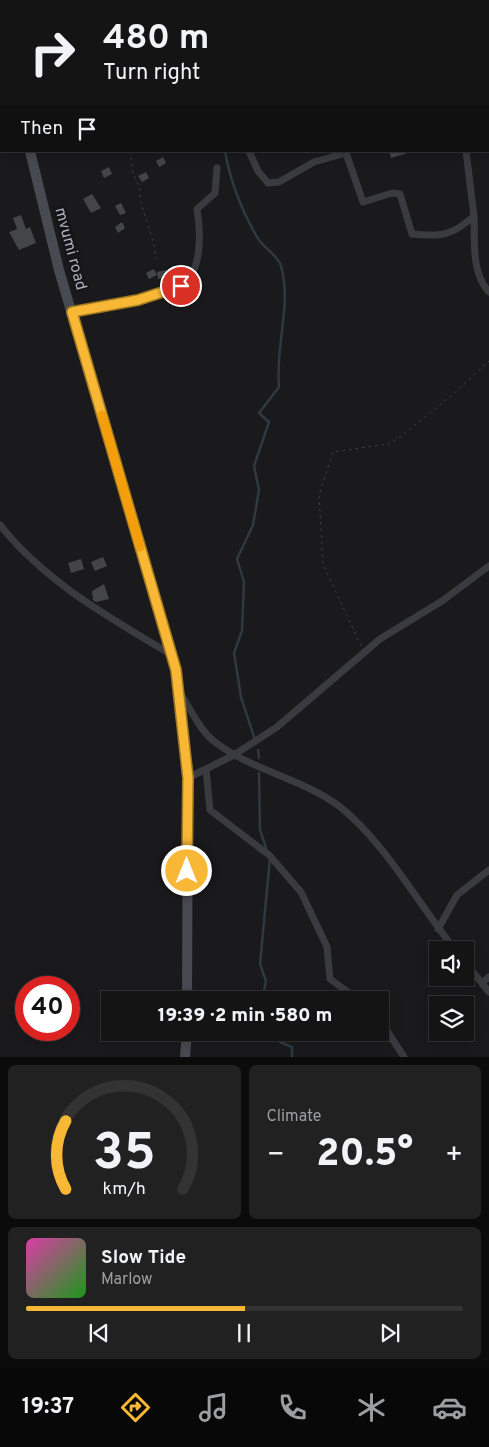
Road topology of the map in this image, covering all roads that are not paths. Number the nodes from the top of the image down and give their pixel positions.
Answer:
1 (30, 152) edge
2 (249, 152) edge
3 (466, 152) edge
4 (217, 168) dead end
5 (474, 216) junction
6 (489, 292) edge
7 (72, 312) junction
8 (0, 525) edge
9 (489, 566) edge
10 (172, 656) junction
11 (180, 693) junction
12 (234, 754) junction
13 (206, 769) junction
14 (188, 778) junction
15 (489, 870) edge
16 (438, 929) junction
17 (448, 941) edge
18 (474, 973) edge
19 (489, 977) edge
20 (482, 983) junction
21 (187, 991) edge
22 (347, 991) edge
23 (489, 992) edge
24 (389, 1034) edge
25 (186, 1041) edge
26 (185, 1057) edge
27 (404, 1057) edge

1 - 7 street, mvumi road
2 - 5 street
3 - 5 street
4 - 7 street
5 - 6 street
7 - 10 street, mvumi road
8 - 10 street
9 - 12 street
10 - 11 street, mvumi road
11 - 12 street
11 - 14 street, mvumi road
12 - 13 street
12 - 16 street
13 - 14 street
13 - 22 street
14 - 21 street, mvumi road
15 - 16 street
16 - 17 street
18 - 20 street
19 - 20 street
20 - 23 street
24 - 27 street
25 - 26 street

